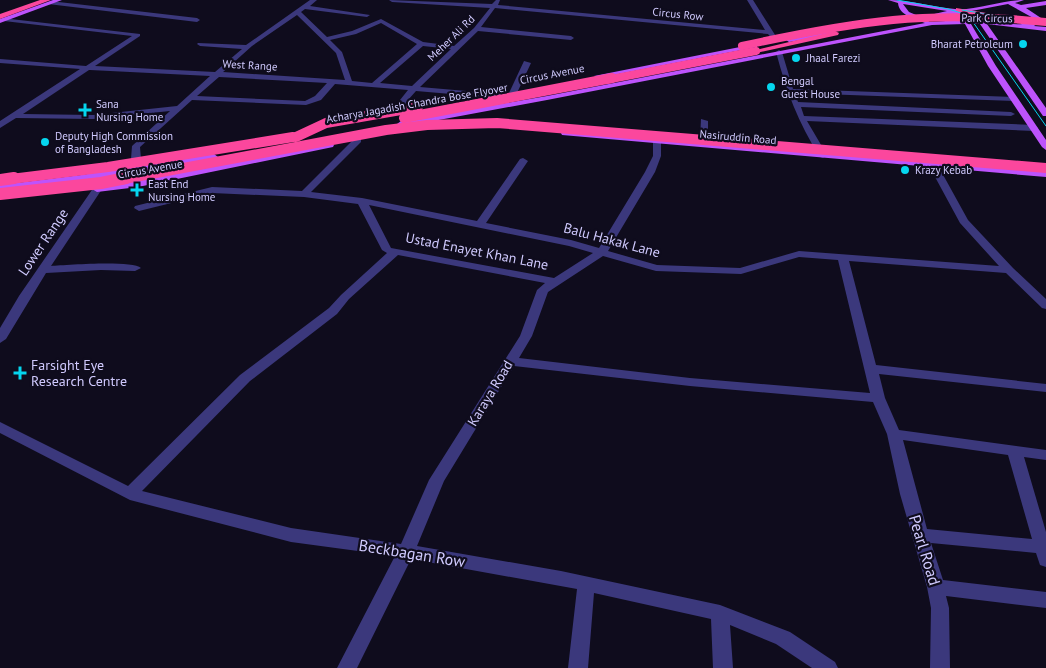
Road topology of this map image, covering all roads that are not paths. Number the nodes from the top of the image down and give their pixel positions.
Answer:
1 (58, 0) edge
2 (314, 0) edge
3 (392, 0) edge
4 (750, 0) edge
5 (891, 0) edge
6 (902, 0) edge
7 (998, 0) edge
8 (49, 1) edge
9 (39, 2) edge
10 (1007, 2) junction
11 (496, 3) edge
12 (1021, 3) edge
13 (1046, 3) edge
14 (305, 7) junction
15 (957, 11) junction
16 (297, 12) junction
17 (366, 15) dead end
18 (1, 18) edge
19 (920, 19) junction
20 (196, 20) dead end
21 (983, 22) junction
22 (1040, 22) edge
23 (932, 23) junction
24 (968, 25) junction
25 (476, 29) junction
26 (1046, 29) edge
27 (988, 30) junction
28 (771, 32) junction
29 (835, 33) junction
30 (571, 38) dead end
31 (326, 39) junction
32 (776, 42) junction
33 (200, 44) dead end
34 (421, 44) junction
35 (248, 47) junction
36 (456, 48) junction
37 (779, 52) junction
38 (0, 61) edge
39 (527, 63) dead end
40 (90, 68) junction
41 (216, 74) junction
42 (333, 81) junction
43 (350, 82) junction
44 (375, 84) junction
45 (414, 88) junction
46 (790, 91) junction
47 (513, 93) junction
48 (498, 96) junction
49 (190, 98) junction
50 (1014, 99) junction
51 (795, 104) junction
52 (179, 108) junction
53 (402, 113) junction
54 (1011, 114) dead end
55 (1046, 114) edge
56 (14, 116) junction
57 (802, 118) junction
58 (424, 120) junction
59 (704, 121) dead end
60 (0, 124) edge
61 (1034, 128) junction
62 (296, 137) junction
63 (358, 140) junction
64 (704, 140) junction
65 (657, 142) junction
66 (1046, 147) edge
67 (823, 155) junction
68 (136, 159) junction
69 (523, 161) dead end
70 (933, 164) junction
71 (1046, 168) edge
72 (1046, 174) edge
73 (0, 176) edge
74 (0, 180) edge
75 (0, 188) edge
76 (97, 189) junction
77 (0, 194) edge
78 (304, 194) junction
79 (0, 200) edge
80 (362, 201) junction
81 (139, 208) dead end
82 (479, 225) junction
83 (396, 251) junction
84 (602, 252) junction
85 (843, 258) junction
86 (134, 268) dead end
87 (43, 270) junction
88 (1009, 270) junction
89 (556, 282) junction
90 (1046, 305) edge
91 (0, 339) edge
92 (509, 361) junction
93 (871, 368) junction
94 (1046, 388) edge
95 (878, 398) junction
96 (0, 427) edge
97 (894, 434) junction
98 (1014, 450) junction
99 (1046, 455) edge
100 (130, 494) junction
101 (920, 535) junction
102 (406, 551) junction
103 (1044, 554) edge
104 (586, 583) junction
105 (936, 587) junction
106 (1046, 600) edge
107 (720, 613) junction
108 (347, 668) edge
109 (578, 668) edge
110 (723, 668) edge
111 (828, 668) edge
112 (940, 668) edge

1 - 8 main road
2 - 14 street
3 - 11 street, Circus Row
4 - 28 street
5 - 6 main road
6 - 15 main road
6 - 19 main road, Park Circus
7 - 10 main road, Park Circus
8 - 9 highway
8 - 18 main road
8 - 20 street
9 - 18 highway
10 - 12 main road, Circus Avenue
10 - 15 main road, Circus Avenue
11 - 25 street, Meher Ali Rd
11 - 28 street, Circus Row
12 - 13 main road, Circus Avenue
12 - 22 main road, Park Circus
14 - 16 street
14 - 17 street
15 - 19 main road, Circus Avenue
15 - 21 main road
15 - 22 highway
15 - 24 main road
16 - 31 street
16 - 35 street
18 - 40 street
19 - 23 main road, Park Circus
19 - 29 main road, Circus Avenue
21 - 22 main road
21 - 24 main road
21 - 27 main road
22 - 26 main road
22 - 27 main road, Park Circus
22 - 62 highway, bridge
23 - 24 main road, Park Circus
23 - 37 main road, Circus Avenue
24 - 27 main road, Park Circus
24 - 50 main road
25 - 30 street
25 - 36 street, Meher Ali Rd
27 - 55 main road
28 - 32 street
29 - 32 main road, Circus Avenue
29 - 62 highway, Acharya Jagadish Chandra Bose Flyover, bridge
31 - 34 street
31 - 43 street
32 - 47 main road, Circus Avenue
33 - 35 street
34 - 36 street
34 - 44 street
35 - 41 street
36 - 45 street, Meher Ali Rd
37 - 46 street
37 - 58 main road, Circus Avenue
38 - 40 street, West Range
39 - 47 street
40 - 41 street, West Range
40 - 56 street
41 - 42 street, West Range
41 - 49 street
42 - 43 street, West Range
42 - 49 street
43 - 44 street, West Range
44 - 45 street, West Range
45 - 48 street, West Range
45 - 53 street, Meher Ali Rd
46 - 50 street
46 - 51 street
47 - 48 main road, Circus Avenue
48 - 53 main road, Circus Avenue
49 - 52 street
50 - 61 main road
51 - 54 street
51 - 57 street
52 - 56 street
52 - 68 street
53 - 58 main road
53 - 68 main road, Circus Avenue
56 - 60 street
57 - 61 street
57 - 67 street
58 - 63 main road, Circus Avenue
58 - 65 main road, Nasiruddin Road
58 - 75 main road, Acharya Jagadish Chandra Bose Flyover
59 - 64 street
61 - 66 main road
62 - 74 highway, Acharya Jagadish Chandra Bose Flyover, bridge
63 - 76 main road, Circus Avenue
63 - 78 street
64 - 71 highway, bridge
64 - 77 highway, bridge
65 - 67 main road, Nasiruddin Road
65 - 84 street, Karaya Road
67 - 70 main road, Nasiruddin Road
68 - 73 main road, Circus Avenue
69 - 82 street
70 - 72 main road, Nasiruddin Road
70 - 88 street
76 - 79 main road, Circus Avenue
76 - 87 street, Lower Range
78 - 80 street, Balu Hakak Lane
78 - 81 street, Balu Hakak Lane
80 - 82 street, Balu Hakak Lane
80 - 83 street, Ustad Enayet Khan Lane
82 - 84 street, Balu Hakak Lane
83 - 89 street, Ustad Enayet Khan Lane
83 - 100 street
84 - 85 street, Balu Hakak Lane
84 - 89 street, Karaya Road
85 - 88 street, Balu Hakak Lane
85 - 93 street, Pearl Road
86 - 87 street
87 - 91 street, Lower Range
88 - 90 street
89 - 92 street, Karaya Road
92 - 95 street
92 - 102 street, Karaya Road
93 - 94 street
93 - 95 street, Pearl Road
95 - 97 street, Pearl Road
96 - 100 street, Beckbagan Row
97 - 98 street
97 - 101 street, Pearl Road
98 - 99 street
98 - 103 street
100 - 102 street, Beckbagan Row
101 - 103 street
101 - 105 street, Pearl Road
102 - 104 street, Beckbagan Row
102 - 108 street, Karaya Road
104 - 107 street, Beckbagan Row
104 - 109 street
105 - 106 street
105 - 112 street, Pearl Road
107 - 110 street
107 - 111 street, Beckbagan Row

